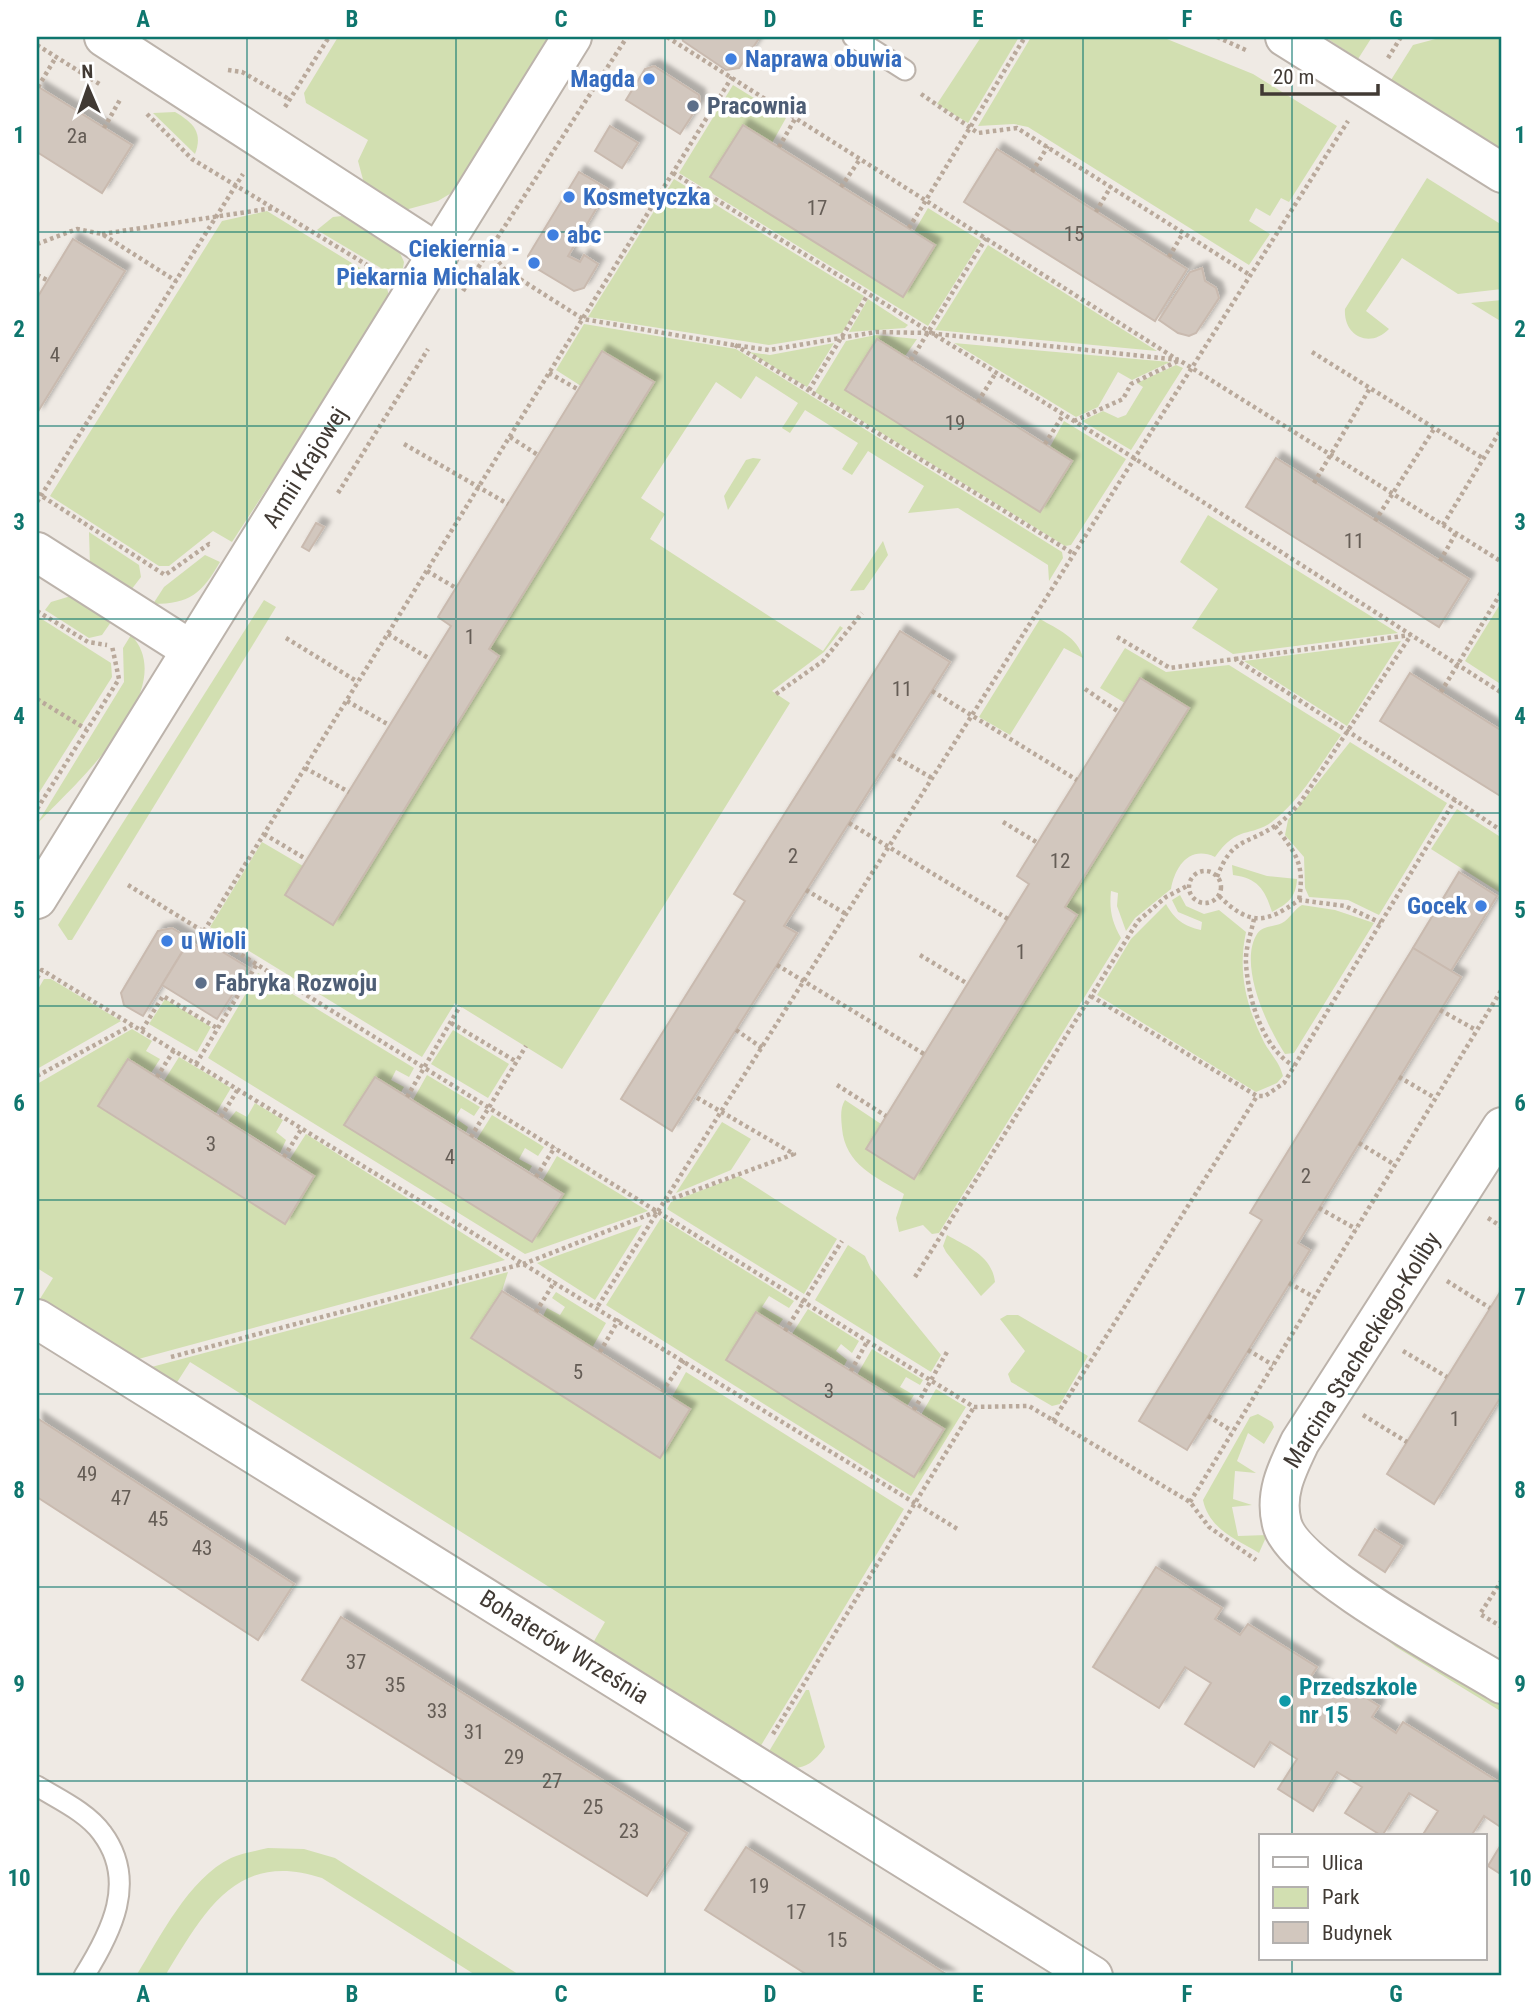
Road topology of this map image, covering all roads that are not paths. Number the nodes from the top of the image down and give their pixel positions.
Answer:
1 (104, 37) edge
2 (572, 37) edge
3 (853, 37) edge
4 (1285, 37) edge
5 (905, 70) road end
6 (1502, 173) edge
7 (439, 254) junction
8 (37, 552) edge
9 (191, 650) junction
10 (37, 899) edge
11 (1502, 1127) edge
12 (37, 1319) edge
13 (1502, 1684) edge
14 (37, 1786) edge
15 (84, 1976) edge
16 (1093, 1976) edge

1 - 7 street
2 - 7 street, Armii Krajowej
3 - 5 lane
4 - 6 street
7 - 9 street, Armii Krajowej
8 - 9 street
9 - 10 street, Armii Krajowej
11 - 13 street, Marcina Stacheckiego-Koliby
12 - 16 street, Bohaterów Września
14 - 15 lane

